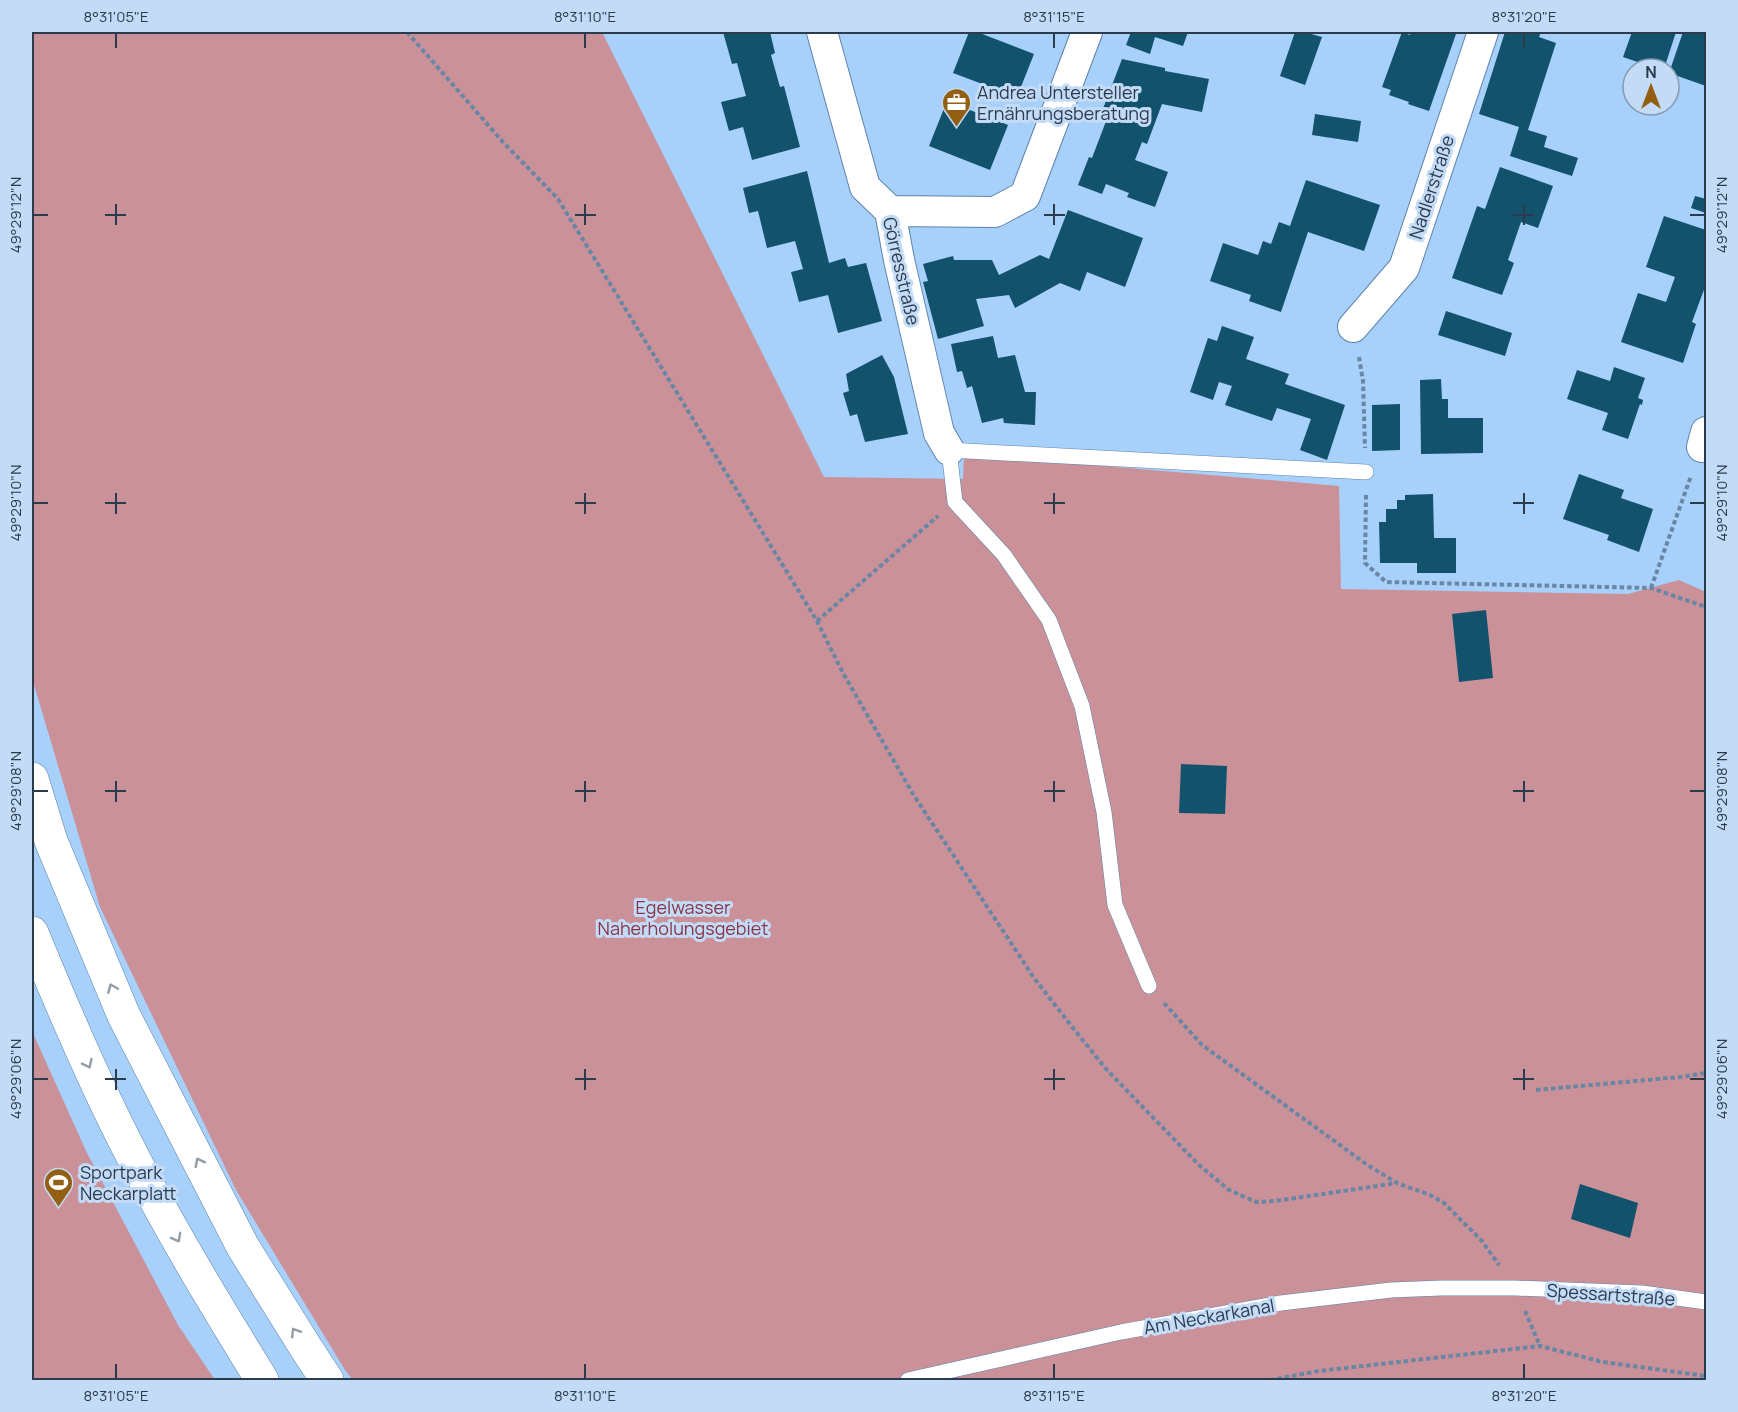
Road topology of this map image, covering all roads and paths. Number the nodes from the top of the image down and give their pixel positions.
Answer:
1 (407, 32) edge
2 (822, 32) edge
3 (1087, 32) edge
4 (1483, 32) edge
5 (890, 211) junction
6 (1353, 327) joint
7 (1704, 440) edge
8 (949, 450) junction
9 (1366, 471) junction
10 (955, 502) junction
11 (1651, 588) junction
12 (1707, 607) edge
13 (817, 621) junction
14 (32, 779) edge
15 (32, 933) edge
16 (1149, 986) joint
17 (1707, 1073) edge
18 (1536, 1090) dead end
19 (1397, 1183) junction
20 (1515, 1288) junction
21 (1707, 1302) edge
22 (1540, 1346) junction
23 (1707, 1376) edge
24 (262, 1380) edge
25 (327, 1380) edge
26 (908, 1380) edge
27 (1270, 1380) edge
28 (1277, 1380) edge

1 - 13 path
2 - 5 street, Görresstraße
3 - 5 street
4 - 6 street, Nadlerstraße
5 - 8 street, Görresstraße
6 - 9 path
7 - 11 path
8 - 9 lane
8 - 10 lane
9 - 11 path
10 - 13 path
10 - 16 lane
11 - 12 path
13 - 19 path
25 -> 14 highway
15 -> 24 highway
16 - 19 path
17 - 18 path
19 - 20 path
20 - 21 lane, Spessartstraße
20 - 22 path
20 - 26 lane, Am Neckarkanal
22 - 23 path
22 - 28 path
27 - 28 path

